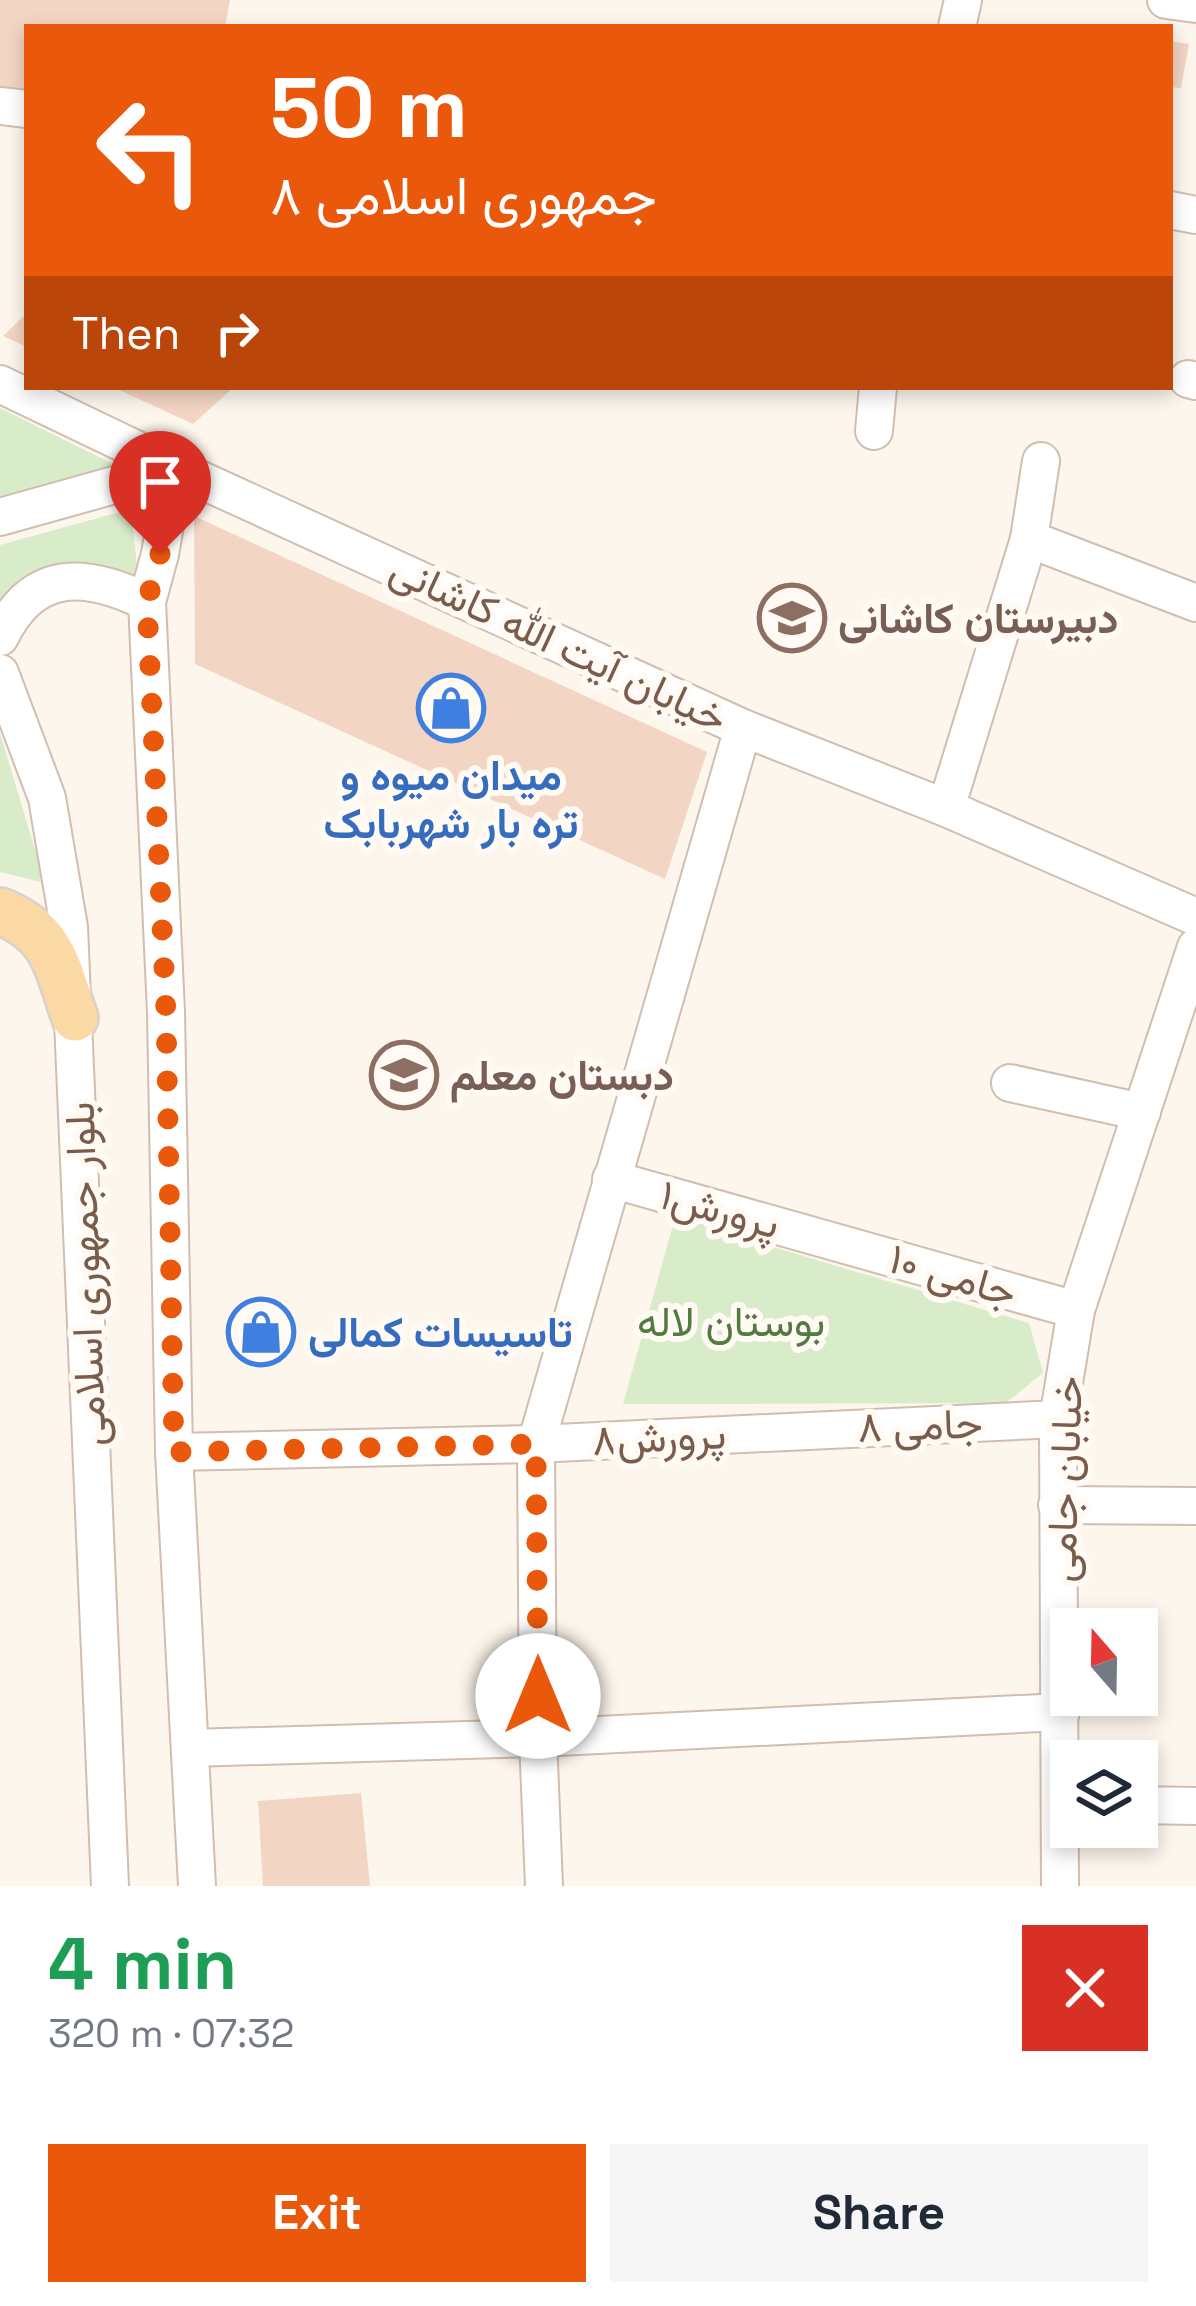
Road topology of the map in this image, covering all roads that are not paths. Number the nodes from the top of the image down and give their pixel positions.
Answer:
1 (1166, 0) edge
2 (1196, 4) edge
3 (0, 384) edge
4 (878, 390) edge
5 (874, 431) dead end
6 (1041, 461) dead end
7 (176, 468) junction
8 (0, 517) edge
9 (1029, 539) junction
10 (147, 602) junction
11 (1196, 604) edge
12 (0, 638) edge
13 (0, 674) edge
14 (743, 728) junction
15 (946, 808) junction
16 (0, 911) edge
17 (1196, 917) edge
18 (1196, 947) edge
19 (75, 1018) junction
20 (1010, 1083) dead end
21 (1142, 1112) junction
22 (611, 1179) junction
23 (829, 1240) joint
24 (1076, 1310) junction
25 (1058, 1419) junction
26 (781, 1431) joint
27 (536, 1444) junction
28 (174, 1452) junction
29 (1057, 1505) junction
30 (1196, 1506) edge
31 (1059, 1608) edge
32 (1050, 1713) edge
33 (538, 1738) junction
34 (190, 1748) junction
35 (1158, 1806) edge
36 (1196, 1807) edge
37 (1062, 1848) edge
38 (110, 1886) edge
39 (197, 1886) edge
40 (544, 1886) edge
41 (1060, 1886) edge

1 - 2 street
3 - 7 street
4 - 5 street
6 - 9 street
7 - 8 street
7 - 10 street, بلوار جمهوری اسلامی
7 - 14 street, خیابان آیت الله کاشانی
9 - 11 street
9 - 15 street
10 - 12 street
10 - 28 street, بلوار جمهوری اسلامی
13 - 19 street, بلوار جمهوری اسلامی
14 - 15 street, خیابان آیت الله کاشانی
14 - 22 street
15 - 17 street, خیابان آیت الله کاشانی
16 - 19 main road
18 - 21 street, خیابان جامی
19 - 38 street, بلوار جمهوری اسلامی
20 - 21 street
21 - 24 street, خیابان جامی
22 - 23 street, پرورش۱
22 - 27 street
23 - 24 street, جامی ۱۰
24 - 25 street, خیابان جامی
25 - 26 street, جامی ۸
25 - 29 street, خیابان جامی
26 - 27 street, پرورش۸
27 - 28 street, پرورش۸
27 - 33 street
28 - 34 street, بلوار جمهوری اسلامی
29 - 30 street
29 - 31 street, خیابان جامی
32 - 33 street
33 - 34 street
33 - 40 street
34 - 39 street, بلوار جمهوری اسلامی
35 - 36 street
37 - 41 street, خیابان جامی

